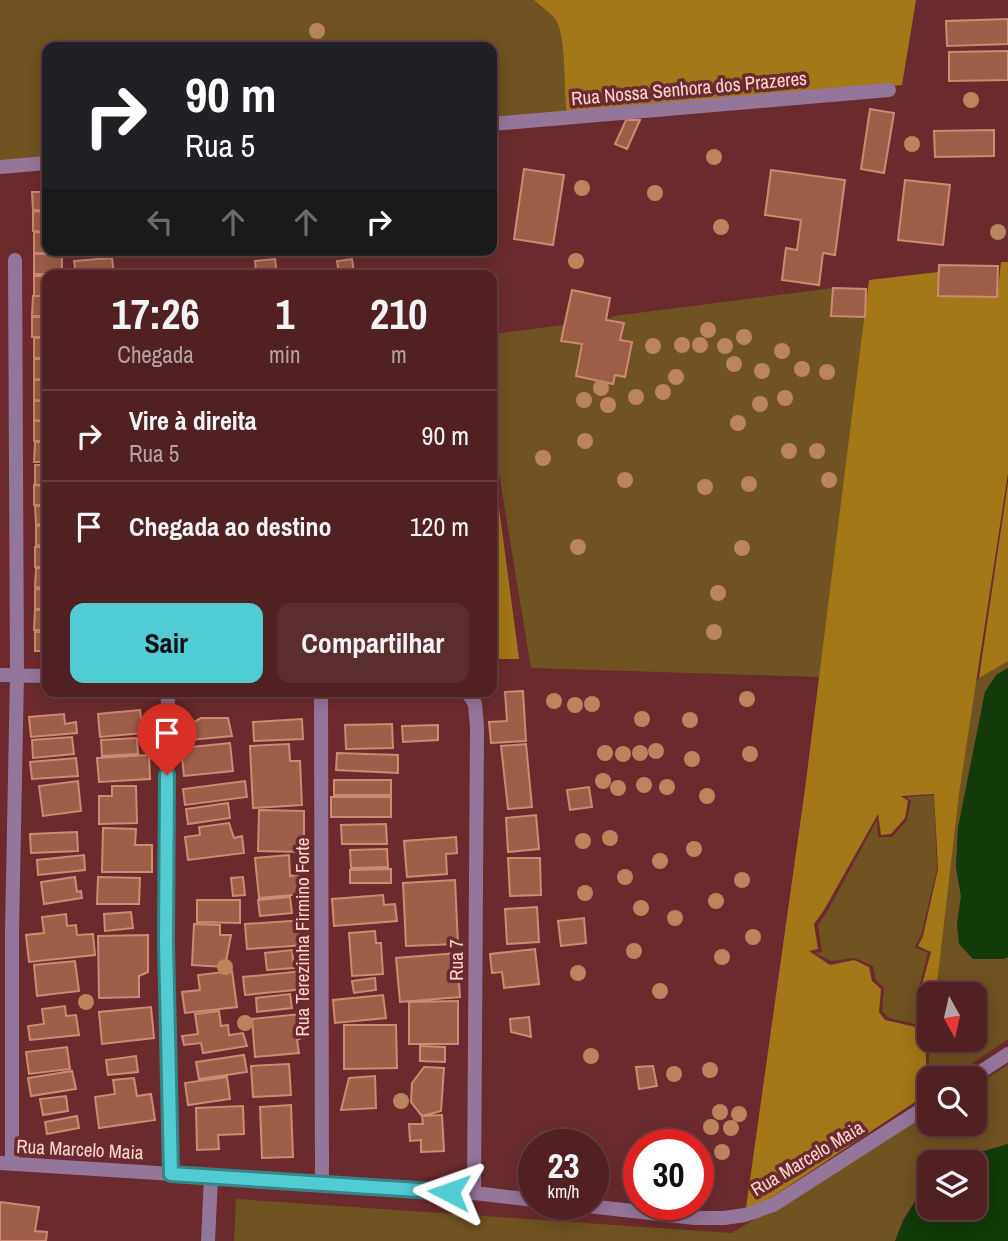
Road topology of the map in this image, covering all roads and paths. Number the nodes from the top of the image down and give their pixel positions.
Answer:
1 (889, 90) dead end
2 (497, 124) edge
3 (42, 163) edge
4 (0, 167) edge
5 (15, 260) dead end
6 (0, 675) edge
7 (17, 675) junction
8 (42, 676) edge
9 (168, 697) edge
10 (321, 697) edge
11 (471, 697) edge
12 (1008, 1054) edge
13 (987, 1068) edge
14 (917, 1113) edge
15 (6, 1164) edge
16 (171, 1174) junction
17 (211, 1177) junction
18 (322, 1184) junction
19 (474, 1193) junction
20 (518, 1198) edge
21 (609, 1208) edge
22 (208, 1241) edge

1 - 2 street, Rua Nossa Senhora dos Prazeres
3 - 4 street
5 - 7 street
6 - 7 street
7 - 8 street
7 - 15 street
9 - 16 street
10 - 18 street, Rua Terezinha Firmino Forte
11 - 19 street, Rua 7
12 - 13 street
14 - 21 street, Rua Marcelo Maia
15 - 16 street, Rua Marcelo Maia
16 - 17 street, Rua Marcelo Maia
17 - 18 street, Rua Marcelo Maia
17 - 22 street
18 - 19 street, Rua Marcelo Maia
19 - 20 street, Rua Marcelo Maia

